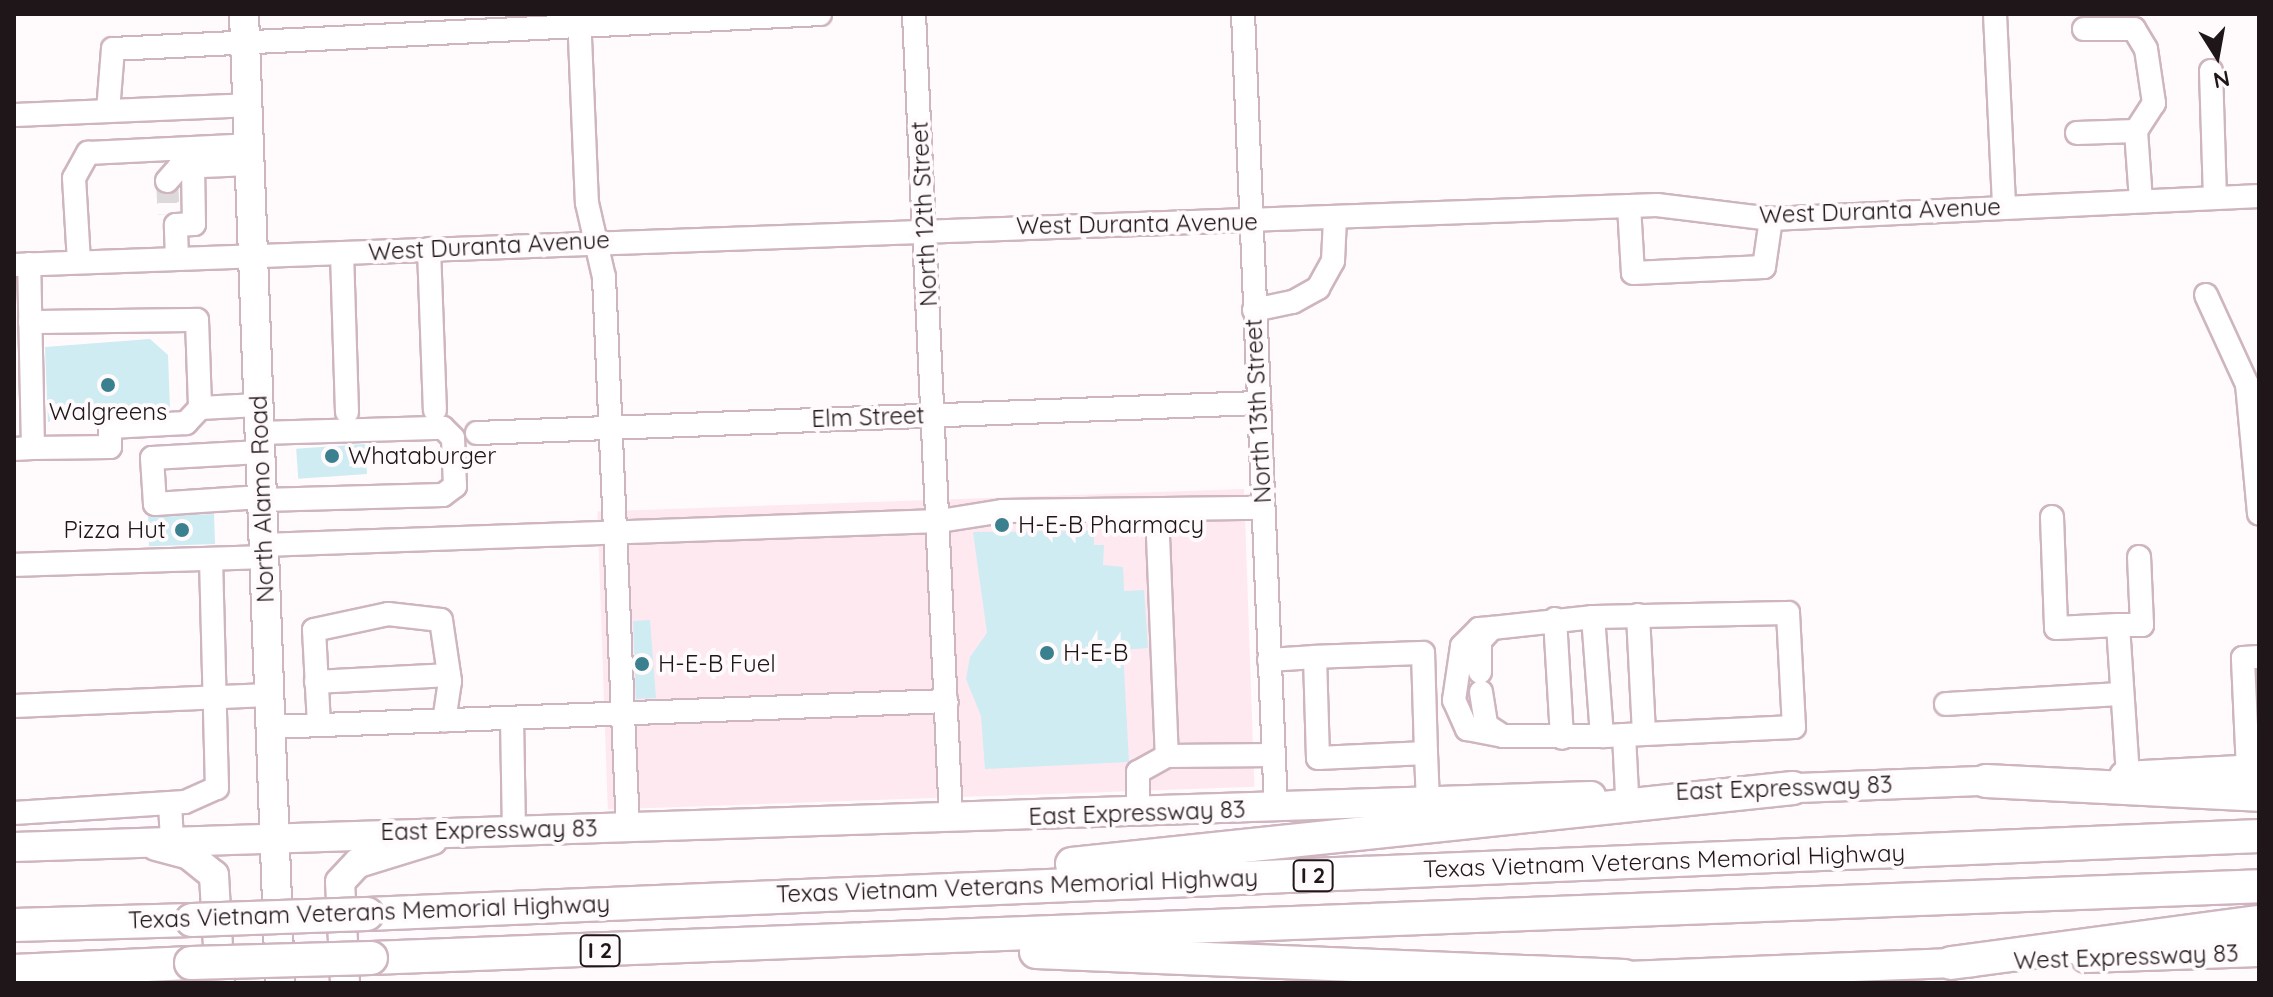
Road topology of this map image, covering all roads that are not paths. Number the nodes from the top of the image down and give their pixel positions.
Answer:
1 (244, 14) edge
2 (820, 14) edge
3 (914, 14) edge
4 (1243, 14) edge
5 (1995, 14) edge
6 (579, 20) edge
7 (2084, 29) dead end
8 (246, 43) junction
9 (2211, 71) dead end
10 (111, 75) junction
11 (248, 105) junction
12 (200, 107) junction
13 (108, 111) junction
14 (14, 115) edge
15 (2136, 131) junction
16 (2077, 133) dead end
17 (250, 155) junction
18 (193, 166) junction
19 (167, 181) dead end
20 (2259, 196) edge
21 (2215, 198) junction
22 (2141, 201) junction
23 (1629, 206) junction
24 (2004, 207) junction
25 (1335, 219) junction
26 (1771, 219) junction
27 (1249, 223) junction
28 (925, 228) junction
29 (595, 242) junction
30 (429, 249) junction
31 (342, 253) junction
32 (253, 257) junction
33 (177, 259) junction
34 (79, 262) junction
35 (21, 264) edge
36 (2206, 295) dead end
37 (1254, 310) junction
38 (30, 322) junction
39 (1259, 403) junction
40 (200, 408) junction
41 (435, 410) dead end
42 (347, 412) dead end
43 (933, 414) junction
44 (612, 427) junction
45 (259, 430) junction
46 (477, 433) dead end
47 (24, 448) edge
48 (262, 499) junction
49 (1263, 508) junction
50 (1157, 511) junction
51 (2259, 513) edge
52 (2052, 517) dead end
53 (940, 521) junction
54 (615, 533) junction
55 (264, 551) junction
56 (2139, 557) dead end
57 (211, 559) junction
58 (14, 565) edge
59 (1638, 615) junction
60 (1593, 617) junction
61 (1555, 619) junction
62 (2118, 625) junction
63 (1486, 634) junction
64 (1315, 657) junction
65 (2259, 657) edge
66 (1269, 660) junction
67 (442, 676) junction
68 (316, 682) junction
69 (2122, 694) junction
70 (269, 695) junction
71 (217, 697) junction
72 (947, 701) junction
73 (1946, 704) dead end
74 (14, 706) edge
75 (623, 715) junction
76 (512, 718) junction
77 (444, 721) junction
78 (319, 725) junction
79 (270, 727) junction
80 (1623, 735) junction
81 (1503, 736) junction
82 (1562, 738) junction
83 (1426, 753) junction
84 (1274, 755) junction
85 (1167, 756) junction
86 (2128, 776) junction
87 (2255, 778) edge
88 (1986, 781) junction
89 (1793, 788) junction
90 (1627, 794) junction
91 (1428, 802) junction
92 (170, 803) junction
93 (1276, 808) junction
94 (54, 810) junction
95 (14, 813) edge
96 (1138, 813) junction
97 (951, 819) junction
98 (628, 828) junction
99 (468, 829) junction
100 (514, 829) junction
101 (275, 834) junction
102 (2259, 836) edge
103 (172, 838) junction
104 (131, 840) junction
105 (55, 845) junction
106 (14, 847) edge
107 (2259, 886) edge
108 (884, 888) junction
109 (2259, 922) edge
110 (14, 925) edge
111 (829, 944) junction
112 (2259, 952) edge
113 (1951, 963) junction
114 (14, 971) edge
115 (1625, 976) junction
116 (1780, 977) edge
117 (1518, 982) edge
118 (220, 983) edge
119 (280, 983) edge
120 (345, 983) edge
121 (1466, 983) edge

1 - 8 main road, North Alamo Road
2 - 6 street
3 - 28 street, North 12th Street
4 - 27 street, North 13th Street
5 - 24 street
6 - 8 street
6 - 29 street
7 - 15 street
8 - 10 street
8 - 11 main road, North Alamo Road
9 - 21 street
10 - 12 street
10 - 13 street
11 - 12 street
11 - 17 main road, North Alamo Road
12 - 13 street
13 - 14 street
15 - 16 street
15 - 22 street
17 - 18 street
17 - 32 main road, North Alamo Road
17 - 34 street
18 - 19 street
18 - 33 street
20 - 21 street, West Duranta Avenue
21 - 22 street, West Duranta Avenue
22 - 24 street, West Duranta Avenue
23 - 25 street, West Duranta Avenue
23 - 26 street, West Duranta Avenue
23 - 26 street
24 - 26 street, West Duranta Avenue
25 - 27 street, West Duranta Avenue
25 - 37 street
27 - 28 street, West Duranta Avenue
27 - 37 street, North 13th Street
28 - 29 street, West Duranta Avenue
28 - 43 street, North 12th Street
29 - 30 street, West Duranta Avenue
29 - 44 street
30 - 31 street, West Duranta Avenue
30 - 41 street
31 - 32 street, West Duranta Avenue
31 - 42 street
32 - 33 street, West Duranta Avenue
32 - 45 main road, North Alamo Road
33 - 34 street, West Duranta Avenue
34 - 35 street, West Duranta Avenue
35 - 38 street
36 - 51 street
37 - 39 street, North 13th Street
38 - 40 street
38 - 47 street
39 - 43 street, Elm Street
39 - 49 street, North 13th Street
40 - 45 street
40 - 47 street
43 - 44 street, Elm Street
43 - 53 street, North 12th Street
44 - 46 street, Elm Street
44 - 54 street
45 - 48 main road, North Alamo Road
45 - 48 street
45 - 48 street
48 - 55 main road, North Alamo Road
49 - 50 street
49 - 66 street, North 13th Street
50 - 53 street
50 - 85 street
52 - 62 street
53 - 54 street
53 - 72 street, North 12th Street
54 - 55 street
54 - 75 street
55 - 57 street
55 - 70 main road, North Alamo Road
56 - 62 street
57 - 58 street
57 - 71 street
59 - 60 street
59 - 80 street
59 - 80 street
60 - 61 street
60 - 80 street
61 - 63 street
61 - 82 street
62 - 69 street
63 - 81 street
63 - 81 street
64 - 66 street
64 - 83 street
64 - 83 street
65 - 87 street
66 - 84 street, North 13th Street
67 - 68 street
67 - 68 street
67 - 77 street
68 - 78 street
69 - 73 street
69 - 86 street
70 - 71 street
70 - 79 main road, North Alamo Road
71 - 74 street
71 - 92 street
72 - 75 street
72 - 97 street, North 12th Street
75 - 76 street
75 - 98 street
76 - 77 street
76 - 100 street
77 - 78 street
78 - 79 street
79 - 101 main road, North Alamo Road
80 - 82 street
80 - 90 street
81 - 82 street
83 - 91 street
84 - 85 street
84 - 93 street, North 13th Street
85 - 96 street
86 - 87 main road, East Expressway 83
86 - 88 main road, East Expressway 83
87 - 88 highway
88 - 89 main road, East Expressway 83
89 - 90 main road, East Expressway 83
89 - 108 highway
90 - 91 main road, East Expressway 83
91 - 93 main road, East Expressway 83
92 - 94 street
92 - 103 street
93 - 96 main road, East Expressway 83
94 - 95 street
94 - 105 street
96 - 97 main road, East Expressway 83
97 - 98 main road, East Expressway 83
98 - 100 main road, East Expressway 83
99 - 100 main road, East Expressway 83
99 - 101 main road, East Expressway 83
99 - 120 main road
101 - 103 main road, East Expressway 83
101 - 119 main road, North Alamo Road
102 - 108 highway, Texas Vietnam Veterans Memorial Highway / I 2
103 - 104 main road, East Expressway 83
104 - 105 main road, East Expressway 83
104 - 118 main road
105 - 106 main road, East Expressway 83
107 - 111 highway, Texas Vietnam Veterans Memorial Highway / I 2
108 - 110 highway, Texas Vietnam Veterans Memorial Highway / I 2, bridge
109 - 113 highway
111 - 114 highway, Texas Vietnam Veterans Memorial Highway / I 2, bridge
111 - 115 highway
112 - 113 main road, West Expressway 83
113 - 116 main road, West Expressway 83
115 - 116 main road, West Expressway 83
115 - 117 main road, West Expressway 83
117 - 121 main road, West Expressway 83

